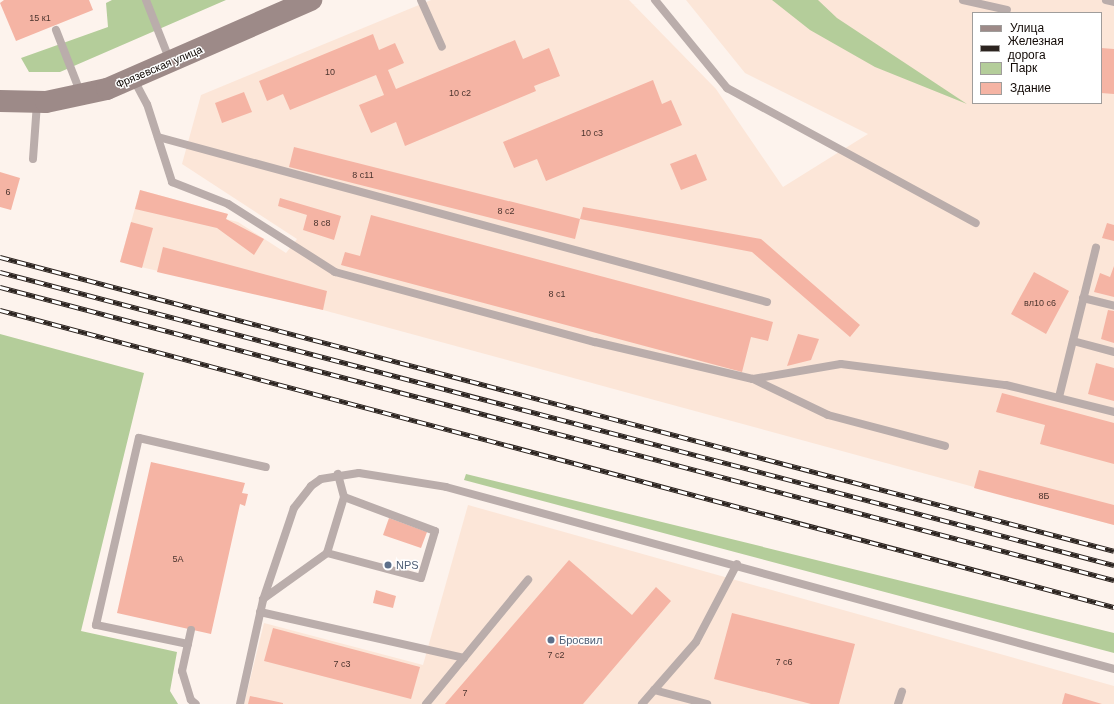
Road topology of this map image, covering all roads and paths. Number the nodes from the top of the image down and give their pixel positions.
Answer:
1 (146, 0) edge
2 (311, 0) edge
3 (421, 0) edge
4 (655, 0) edge
5 (963, 0) edge
6 (1106, 0) edge
7 (1114, 2) edge
8 (1007, 10) dead end
9 (56, 30) dead end
10 (442, 48) dead end
11 (172, 63) junction
12 (134, 80) junction
13 (82, 96) junction
14 (0, 101) edge
15 (37, 103) junction
16 (158, 137) junction
17 (33, 159) dead end
18 (976, 223) dead end
19 (1096, 247) dead end
20 (1084, 298) junction
21 (767, 302) dead end
22 (1114, 306) edge
23 (1073, 341) junction
24 (1114, 352) edge
25 (753, 379) junction
26 (1059, 397) junction
27 (1114, 412) edge
28 (945, 446) dead end
29 (266, 467) dead end
30 (338, 474) junction
31 (344, 497) junction
32 (327, 553) junction
33 (737, 564) junction
34 (528, 580) dead end
35 (263, 600) junction
36 (260, 612) junction
37 (191, 630) dead end
38 (188, 644) junction
39 (464, 658) junction
40 (1114, 670) edge
41 (654, 690) junction
42 (902, 692) dead end
43 (196, 704) edge
44 (240, 704) edge
45 (426, 704) edge
46 (642, 704) edge
47 (707, 704) edge
48 (898, 704) edge

1 - 11 lane
2 - 11 main road, Фрязевская улица
3 - 10 lane
4 - 18 lane
5 - 8 lane
6 - 7 lane
9 - 13 lane
11 - 12 main road, Фрязевская улица
12 - 13 main road, Фрязевская улица
12 - 16 lane
13 - 15 main road, Фрязевская улица
14 - 15 main road, Фрязевская улица
15 - 17 lane
16 - 21 lane
16 - 25 lane
19 - 20 lane
20 - 22 lane
20 - 23 lane
23 - 24 lane
23 - 26 lane
25 - 26 lane
25 - 28 lane
26 - 27 lane
29 - 38 lane
30 - 31 lane
30 - 33 lane
30 - 35 lane
31 - 32 lane
31 - 32 lane
32 - 35 lane
33 - 40 lane
33 - 41 lane
34 - 39 lane
35 - 36 lane
36 - 39 lane
36 - 44 lane
37 - 38 lane
38 - 43 lane
39 - 45 lane
41 - 46 lane
41 - 47 lane
42 - 48 lane

